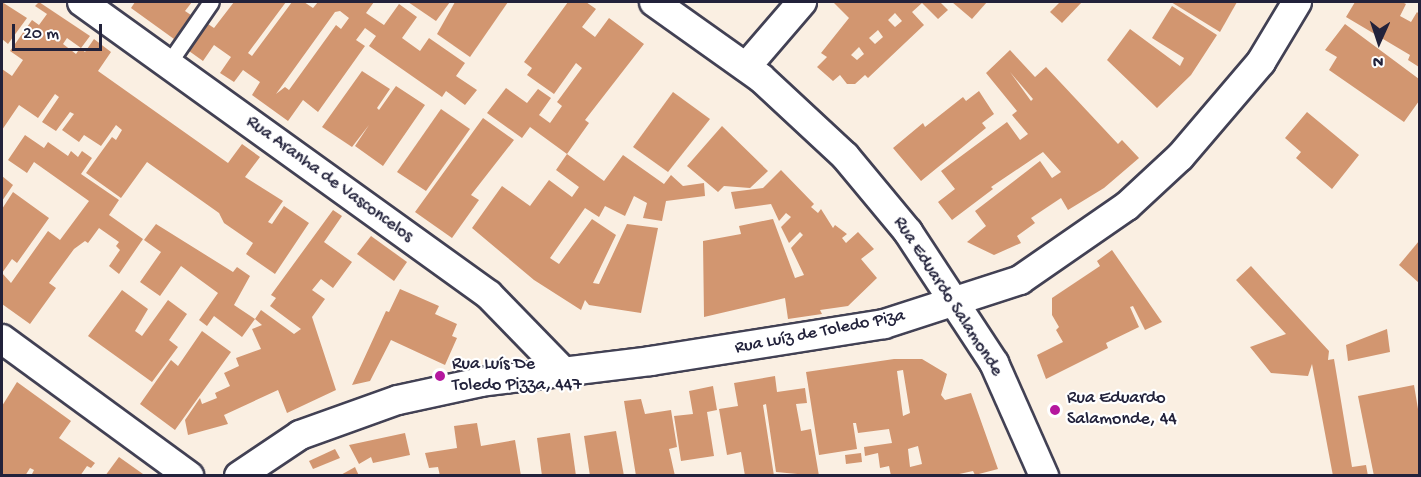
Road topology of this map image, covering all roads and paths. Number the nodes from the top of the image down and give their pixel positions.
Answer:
1 (82, 2) edge
2 (211, 2) edge
3 (654, 2) edge
4 (802, 2) edge
5 (1297, 2) edge
6 (168, 64) junction
7 (746, 67) junction
8 (955, 303) junction
9 (2, 339) edge
10 (564, 372) junction
11 (189, 476) edge
12 (238, 476) edge
13 (1044, 476) edge

1 - 6 street, Rua Aranha de Vasconcelos
2 - 6 lane
3 - 7 street, Rua Eduardo Salamonde
4 - 7 street
5 - 8 street, Rua Luíz de Toledo Piza
6 - 10 street, Rua Aranha de Vasconcelos
7 - 8 street, Rua Eduardo Salamonde
8 - 10 street, Rua Luíz de Toledo Piza
8 - 13 street, Rua Eduardo Salamonde
9 - 11 street
10 - 12 street, Rua Luíz de Toledo Piza

